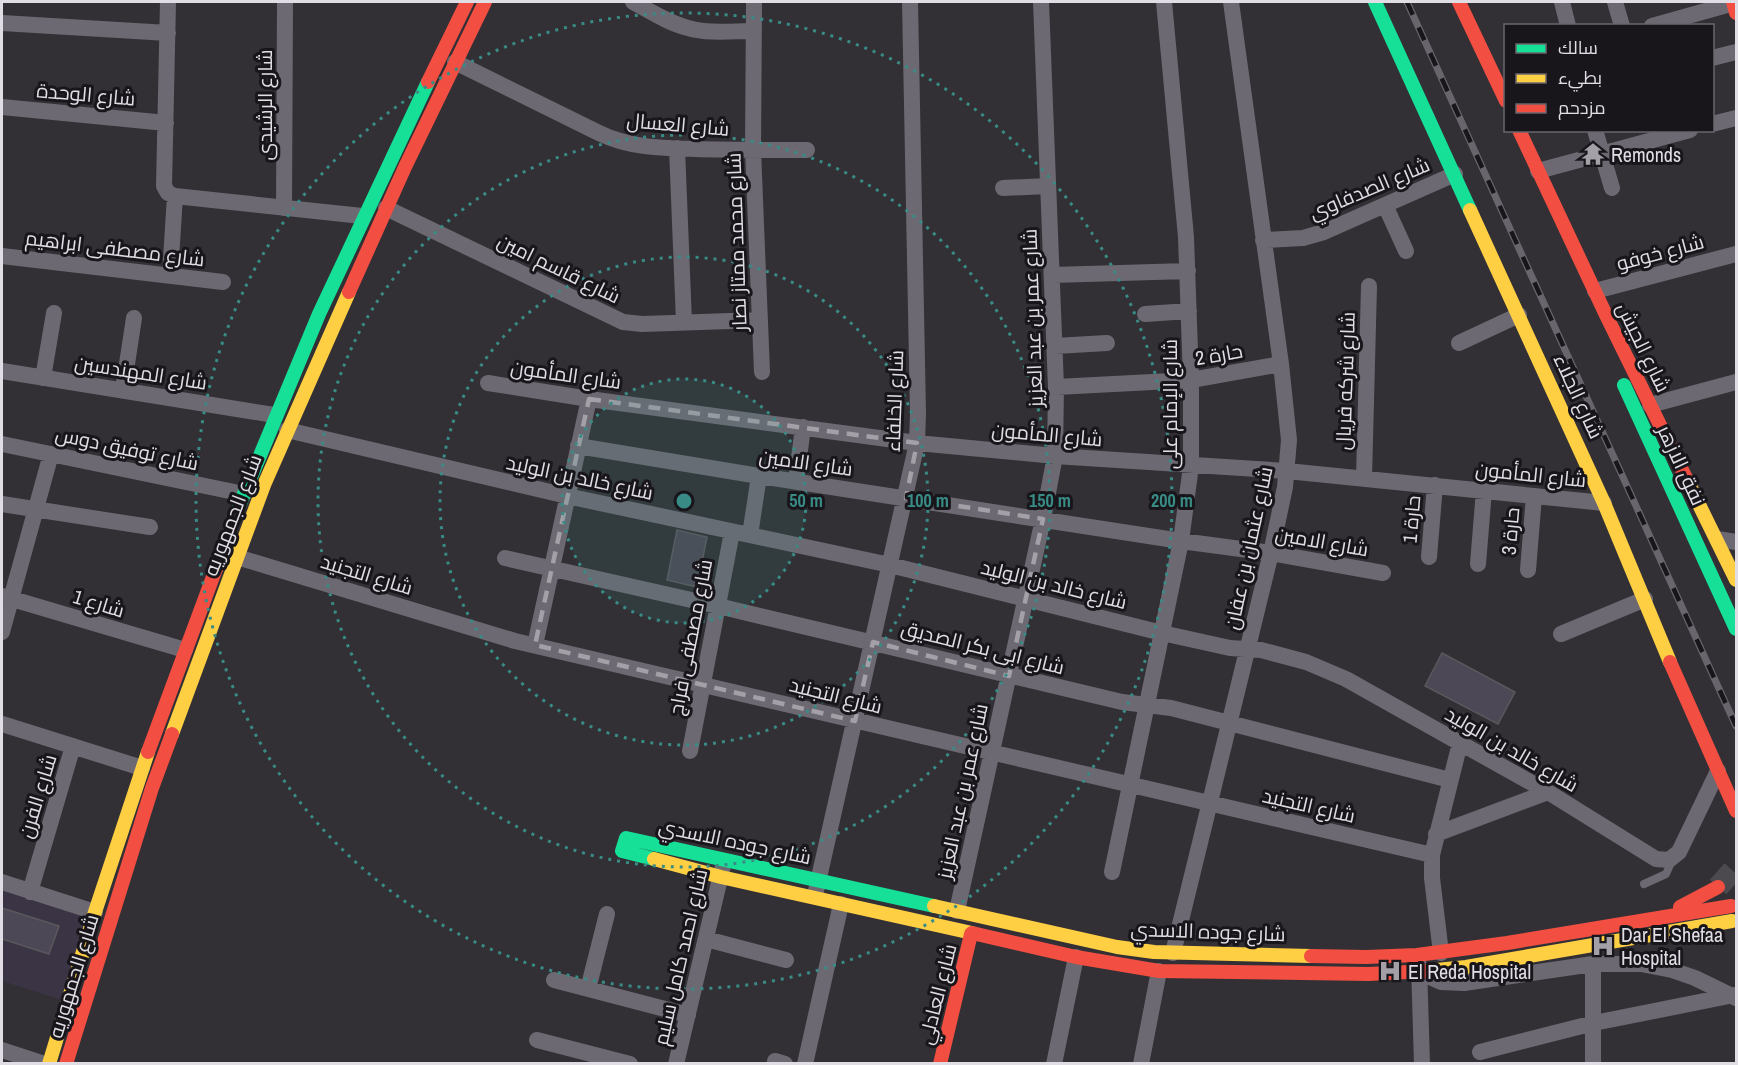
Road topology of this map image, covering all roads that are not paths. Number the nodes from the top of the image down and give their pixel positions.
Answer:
1 (168, 2) edge
2 (285, 2) edge
3 (633, 2) edge
4 (754, 2) edge
5 (910, 2) edge
6 (1041, 2) edge
7 (1164, 2) edge
8 (1231, 2) edge
9 (1375, 2) edge
10 (1459, 2) edge
11 (1562, 2) edge
12 (1615, 2) edge
13 (476, 3) edge
14 (1734, 6) edge
15 (2, 23) edge
16 (1568, 24) edge
17 (1621, 24) edge
18 (1660, 24) edge
19 (753, 31) junction
20 (168, 33) junction
21 (1737, 52) edge
22 (1714, 58) edge
23 (455, 62) junction
24 (1504, 97) edge
25 (2, 107) edge
26 (1737, 118) edge
27 (166, 123) junction
28 (1714, 124) edge
29 (1520, 132) edge
30 (1596, 132) edge
31 (1683, 132) edge
32 (677, 148) junction
33 (753, 150) junction
34 (807, 150) dead end
35 (1601, 154) junction
36 (1538, 171) junction
37 (1455, 174) junction
38 (1048, 186) junction
39 (1003, 188) dead end
40 (1611, 188) dead end
41 (175, 196) junction
42 (1384, 205) junction
43 (284, 208) junction
44 (386, 208) junction
45 (362, 216) junction
46 (1263, 240) junction
47 (1406, 251) dead end
48 (1737, 254) edge
49 (2, 256) edge
50 (1188, 271) junction
51 (170, 275) junction
52 (1052, 275) junction
53 (223, 282) dead end
54 (1369, 286) dead end
55 (1595, 291) junction
56 (1189, 311) junction
57 (54, 313) dead end
58 (1144, 314) dead end
59 (1519, 315) junction
60 (1606, 315) junction
61 (134, 318) dead end
62 (760, 320) junction
63 (684, 322) junction
64 (1107, 343) dead end
65 (1459, 343) dead end
66 (1054, 346) junction
67 (1281, 364) junction
68 (2, 371) edge
69 (762, 372) dead end
70 (44, 378) junction
71 (1191, 380) junction
72 (1737, 382) edge
73 (488, 384) dead end
74 (1056, 387) junction
75 (123, 390) junction
76 (589, 399) junction
77 (1650, 405) junction
78 (274, 415) junction
79 (803, 427) junction
80 (287, 430) junction
81 (916, 443) junction
82 (2, 444) edge
83 (578, 446) junction
84 (51, 454) junction
85 (1055, 456) junction
86 (1191, 466) junction
87 (1287, 471) junction
88 (759, 476) junction
89 (1364, 478) junction
90 (796, 481) junction
91 (1436, 485) junction
92 (1484, 490) junction
93 (244, 494) junction
94 (567, 496) junction
95 (1534, 496) junction
96 (906, 498) junction
97 (1604, 503) junction
98 (2, 504) edge
99 (35, 509) junction
100 (1043, 519) junction
101 (150, 527) dead end
102 (732, 531) junction
103 (750, 535) junction
104 (1717, 539) junction
105 (1181, 541) junction
106 (1737, 542) edge
107 (1271, 553) junction
108 (237, 557) junction
109 (1429, 557) dead end
110 (505, 558) dead end
111 (1479, 564) dead end
112 (890, 565) junction
113 (552, 568) junction
114 (1528, 570) dead end
115 (1383, 573) dead end
116 (1737, 580) edge
117 (6, 597) edge
118 (1026, 598) junction
119 (1645, 599) junction
120 (718, 606) junction
121 (1737, 629) edge
122 (2, 632) edge
123 (1161, 633) junction
124 (1561, 634) dead end
125 (873, 642) junction
126 (535, 645) junction
127 (1248, 649) junction
128 (185, 650) junction
129 (1010, 676) junction
130 (702, 684) junction
131 (1147, 705) junction
132 (855, 722) junction
133 (1229, 722) junction
134 (2, 724) edge
135 (1460, 743) junction
136 (73, 746) junction
137 (690, 751) dead end
138 (992, 753) junction
139 (142, 768) junction
140 (1718, 771) junction
141 (1450, 780) junction
142 (1130, 785) junction
143 (1548, 792) junction
144 (1209, 804) junction
145 (1737, 811) edge
146 (1436, 834) junction
147 (1432, 855) junction
148 (725, 860) junction
149 (1669, 860) junction
150 (1112, 872) dead end
151 (721, 877) junction
152 (819, 881) junction
153 (2, 882) edge
154 (1644, 884) dead end
155 (1718, 887) tunnel mouth
156 (30, 891) junction
157 (815, 898) junction
158 (841, 904) junction
159 (1731, 906) dead end
160 (957, 911) junction
161 (94, 912) junction
162 (607, 914) dead end
163 (1650, 918) junction
164 (1731, 921) dead end
165 (971, 934) junction
166 (706, 939) junction
167 (1173, 953) junction
168 (1441, 953) junction
169 (1418, 955) junction
170 (1076, 957) junction
171 (786, 960) dead end
172 (1593, 964) junction
173 (1159, 971) junction
174 (1420, 972) junction
175 (554, 980) dead end
176 (588, 989) junction
177 (1735, 996) edge
178 (688, 1016) junction
179 (1594, 1023) junction
180 (537, 1040) dead end
181 (2, 1050) edge
182 (1480, 1052) dead end
183 (47, 1064) edge
184 (66, 1064) edge
185 (630, 1064) edge
186 (676, 1064) edge
187 (805, 1064) edge
188 (940, 1064) edge
189 (1054, 1064) edge
190 (1142, 1064) edge
191 (1422, 1064) edge
192 (1593, 1064) edge

1 - 20 street
2 - 43 street, شارع الرشيدى
3 - 19 street
4 - 19 street, شارع محمد ممتاز نصار
5 - 81 street, شارع الخلفاء
6 - 38 street, شارع عمر بن عبد العزيز
7 - 50 street, شارع الإمام على
8 - 46 street, شارع عثمان بن عفان
9 - 37 street, شارع الجلاء
10 - 24 street
11 - 16 street
12 - 17 street
13 - 23 street, شارع الجمهوريه
13 - 45 street, شارع الجمهوريه
14 - 18 street
15 - 20 street
19 - 33 street, شارع محمد ممتاز نصار
20 - 27 street
21 - 22 street
23 - 32 street, شارع العسال
23 - 44 street, شارع الجمهوريه
25 - 27 street, شارع الوحدة
26 - 28 street
27 - 41 street
29 - 36 street, شارع الجيش
30 - 35 street
31 - 35 street
32 - 33 street, شارع العسال
32 - 63 street
33 - 34 street, شارع العسال
33 - 62 street, شارع محمد ممتاز نصار
35 - 36 street
35 - 40 street
36 - 55 street, شارع الجيش
37 - 42 street, شارع الصدفاوي
37 - 59 street, شارع الجلاء
38 - 39 street
38 - 52 street, شارع عمر بن عبد العزيز
41 - 43 street
41 - 51 street
42 - 46 street, شارع الصدفاوي
42 - 47 street
43 - 45 street
44 - 63 street, شارع قاسم امين
44 - 80 street, شارع الجمهوريه
45 - 78 street, شارع الجمهوريه
46 - 67 street, شارع عثمان بن عفان
48 - 55 street, شارع خوفو
49 - 51 street, شارع مصطفى ابراهيم
50 - 52 street
50 - 56 street, شارع الإمام على
51 - 53 street, شارع مصطفى ابراهيم
52 - 66 street, شارع عمر بن عبد العزيز
54 - 89 street, شارع شركه فريال
55 - 60 street, شارع الجيش
56 - 58 street
56 - 71 street, شارع الإمام على
57 - 70 street
59 - 65 street
59 - 97 street, شارع الجلاء
60 - 77 street, شارع الجيش
60 - 121 street, نفق الازهر
61 - 75 street
62 - 63 street, شارع قاسم امين
62 - 69 street, شارع محمد ممتاز نصار
64 - 66 street
66 - 74 street, شارع عمر بن عبد العزيز
67 - 71 street, حارة 2
67 - 87 street, شارع عثمان بن عفان
68 - 70 street, شارع المهندسين
70 - 75 street, شارع المهندسين
71 - 74 street, حارة 2
71 - 86 street, شارع الإمام على
72 - 77 street
73 - 76 street, شارع المأمون
74 - 85 street, شارع عمر بن عبد العزيز
75 - 78 street, شارع المهندسين
76 - 79 street, شارع المأمون
76 - 83 street
77 - 104 street, شارع الجيش
78 - 93 street, شارع الجمهوريه
79 - 81 street, شارع المأمون
79 - 90 street
80 - 94 street, شارع خالد بن الوليد
80 - 108 street, شارع الجمهوريه
81 - 85 street, شارع المأمون
81 - 96 street, شارع الخلفاء
82 - 84 street, شارع توفيق دوس
83 - 88 street, شارع الامين
83 - 94 street
84 - 93 street, شارع توفيق دوس
84 - 99 street
85 - 86 street, شارع المأمون
85 - 100 street, شارع عمر بن عبد العزيز
86 - 87 street, شارع المأمون
86 - 105 street, شارع الإمام على
87 - 89 street, شارع المأمون
87 - 107 street, شارع عثمان بن عفان
88 - 90 street, شارع الامين
88 - 103 street
89 - 91 street, شارع المأمون
90 - 96 street, شارع الامين
91 - 92 street, شارع المأمون
91 - 109 street, حارة 1
92 - 95 street, شارع المأمون
92 - 111 street
93 - 128 street, شارع الجمهوريه
94 - 102 street, شارع خالد بن الوليد
94 - 113 street
95 - 97 street, شارع المأمون
95 - 114 street, حارة 3
96 - 100 street, شارع الامين
96 - 112 street, شارع الخلفاء
97 - 119 street, شارع الجلاء
98 - 99 street
99 - 101 street
99 - 117 street
100 - 105 street, شارع الامين
100 - 118 street, شارع عمر بن عبد العزيز
102 - 103 street, شارع خالد بن الوليد
102 - 120 street, شارع مصطفى فراج
103 - 112 street, شارع خالد بن الوليد
104 - 106 street
104 - 116 street, شارع الجيش
105 - 107 street, شارع الامين
105 - 123 street, شارع الإمام على
107 - 115 street, شارع الامين
107 - 127 street, شارع عثمان بن عفان
108 - 126 street, شارع التجنيد
108 - 184 street, شارع الجمهوريه
110 - 113 street, شارع ابى بكر الصديق
112 - 118 street, شارع خالد بن الوليد
112 - 125 street, شارع الخلفاء
113 - 120 street, شارع ابى بكر الصديق
113 - 126 street
117 - 122 street
117 - 128 street, شارع 1
118 - 123 street, شارع خالد بن الوليد
118 - 129 street, شارع عمر بن عبد العزيز
119 - 124 street
119 - 140 street, شارع الجلاء
120 - 125 street, شارع ابى بكر الصديق
120 - 130 street, شارع مصطفى فراج
123 - 127 street, شارع خالد بن الوليد
123 - 131 street, شارع الإمام على
125 - 129 street, شارع ابى بكر الصديق
125 - 132 street, شارع الخلفاء
126 - 130 street, شارع التجنيد
127 - 133 street, شارع عثمان بن عفان
127 - 135 street, شارع خالد بن الوليد
128 - 139 street, شارع الجمهوريه
129 - 131 street, شارع ابى بكر الصديق
129 - 138 street, شارع عمر بن عبد العزيز
130 - 132 street, شارع التجنيد
130 - 137 street, شارع مصطفى فراج
131 - 133 street, شارع ابى بكر الصديق
131 - 142 street, شارع الإمام على
132 - 138 street, شارع التجنيد
132 - 152 street, شارع الخلفاء
133 - 141 street, شارع ابى بكر الصديق
133 - 144 street, شارع عثمان بن عفان
134 - 136 street
135 - 141 street
135 - 143 street, شارع خالد بن الوليد
136 - 139 street
136 - 156 street, شارع الفرن
138 - 142 street, شارع التجنيد
138 - 160 street, شارع عمر بن عبد العزيز
139 - 161 street, شارع الجمهوريه
140 - 145 street, شارع الجلاء
140 - 149 street
141 - 146 street
142 - 144 street, شارع التجنيد
142 - 150 street, شارع الإمام على
143 - 146 street
143 - 149 street, شارع خالد بن الوليد
144 - 147 street, شارع التجنيد
144 - 167 street, شارع عثمان بن عفان
146 - 147 street
147 - 168 street
148 - 151 street, شارع احمد كامل سليم
148 - 151 street, شارع جوده الاسدي
148 - 152 street, شارع جوده الاسدي
149 - 154 lane
151 - 157 street, شارع جوده الاسدي
151 - 166 street, شارع احمد كامل سليم
152 - 157 street, شارع الخلفاء
152 - 160 street, شارع جوده الاسدي
153 - 156 street
155 - 163 street
156 - 161 street
157 - 158 street, شارع جوده الاسدي
158 - 165 street, شارع جوده الاسدي
158 - 187 street
159 - 163 street
160 - 167 street, شارع جوده الاسدي
161 - 183 street, شارع الجمهوريه
162 - 176 street
163 - 168 street, شارع جوده الاسدي
164 - 174 street, شارع جوده الاسدي
165 - 170 street, شارع جوده الاسدي
165 - 188 street, شارع العادلي
166 - 171 street
166 - 178 street, شارع احمد كامل سليم
167 - 169 street, شارع جوده الاسدي
168 - 169 street, شارع جوده الاسدي
169 - 174 street
170 - 173 street, شارع جوده الاسدي
170 - 189 street
172 - 174 street, شارع جوده الاسدي
172 - 177 street, شارع جوده الاسدي
172 - 179 street
173 - 174 street, شارع جوده الاسدي
173 - 190 street
174 - 191 street
175 - 176 street
176 - 178 street
177 - 179 street, شارع جوده الاسدي
178 - 186 street, شارع احمد كامل سليم
179 - 182 street, شارع جوده الاسدي
179 - 192 street
180 - 185 street
181 - 183 street

